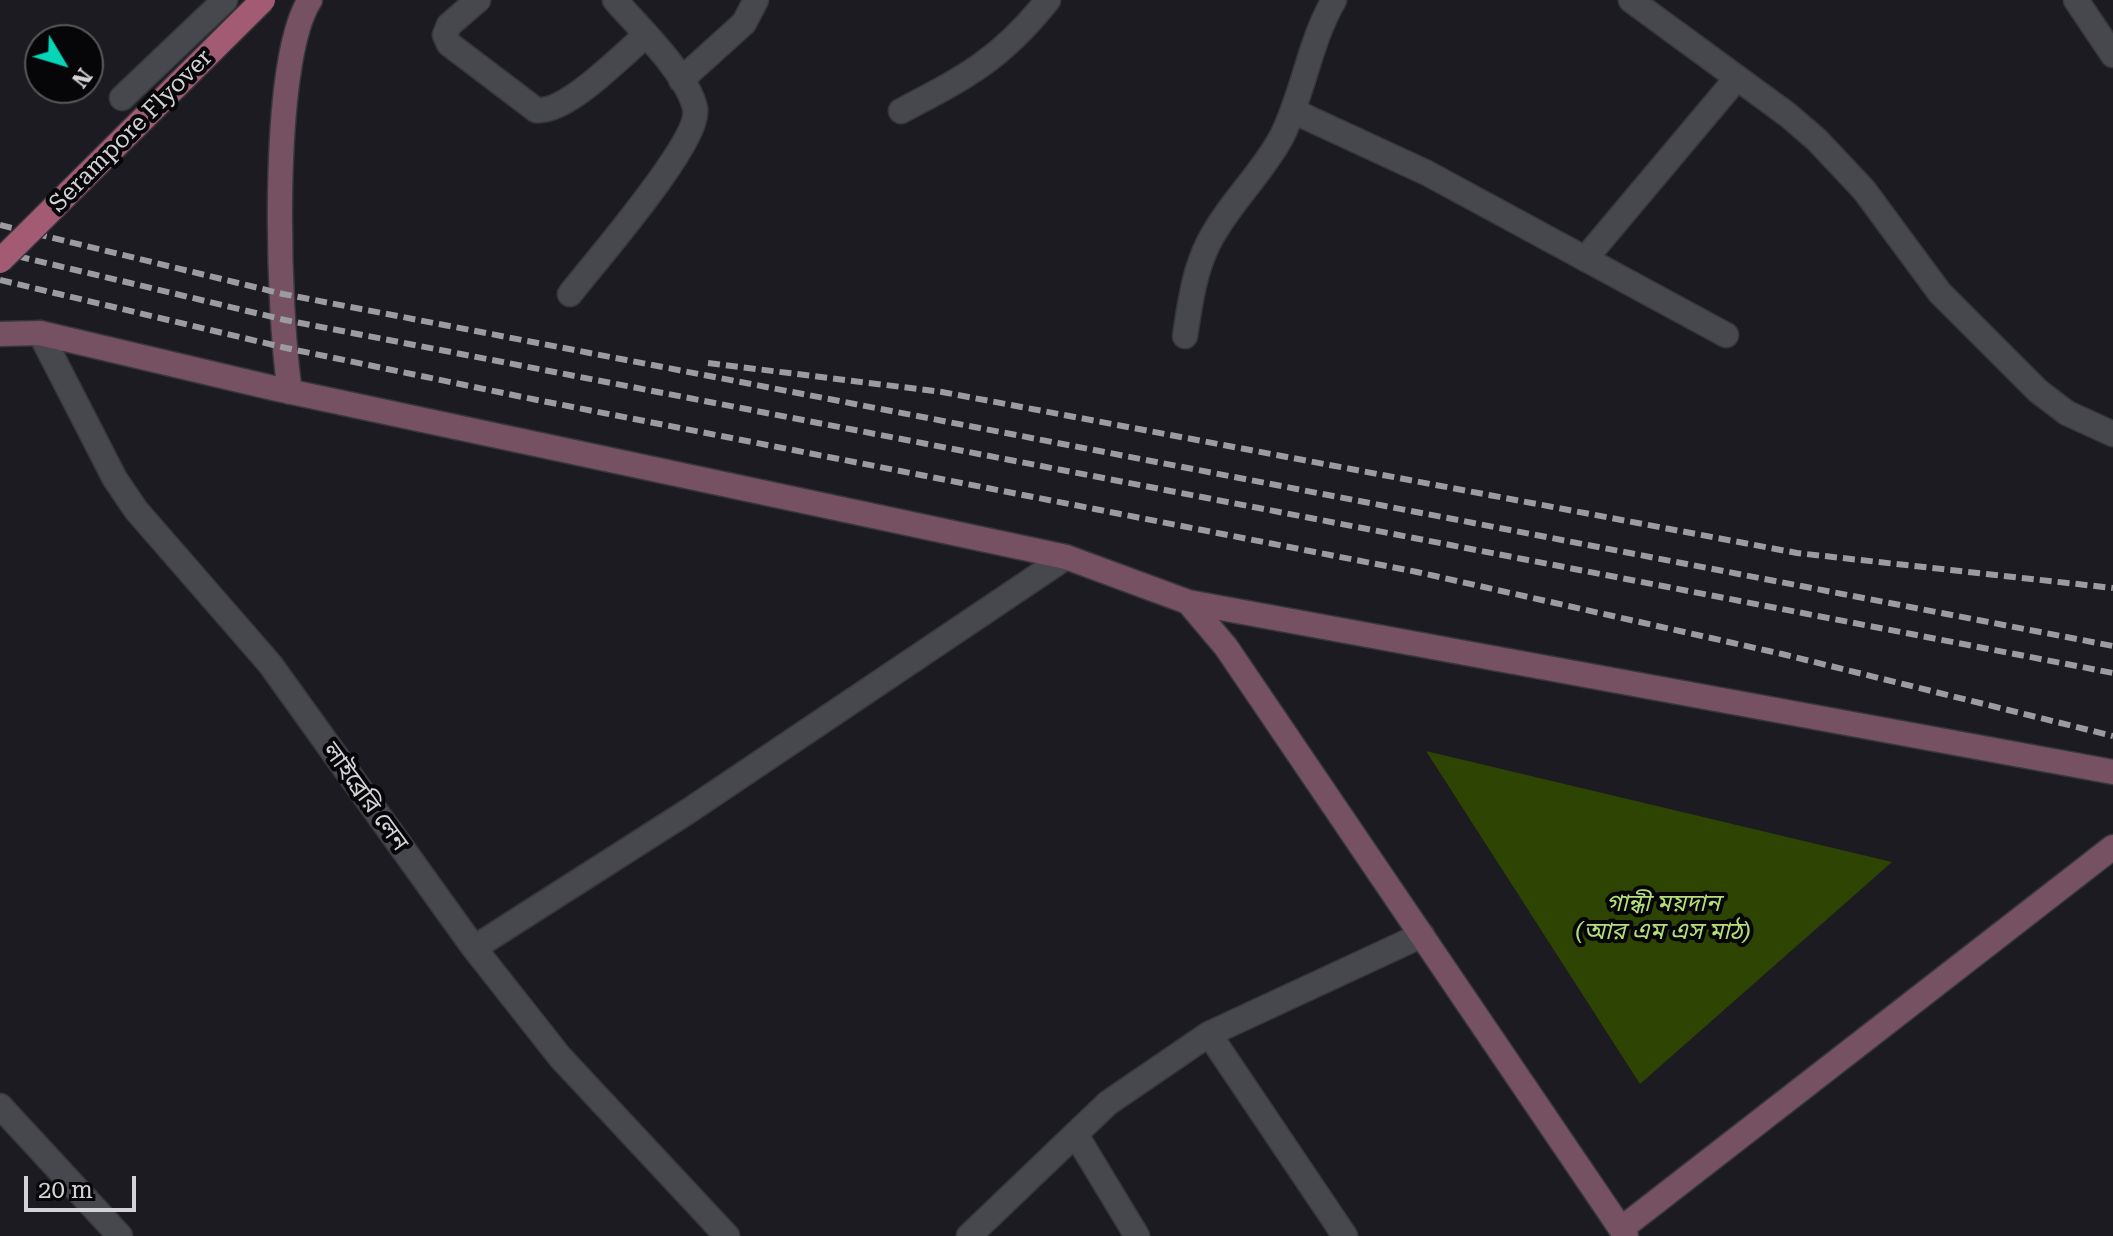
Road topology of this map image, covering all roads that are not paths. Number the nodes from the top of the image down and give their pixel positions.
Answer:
1 (225, 0) edge
2 (263, 0) edge
3 (310, 0) edge
4 (478, 0) edge
5 (615, 0) edge
6 (756, 0) edge
7 (1048, 0) edge
8 (1334, 0) edge
9 (1631, 0) edge
10 (2076, 0) edge
11 (2106, 30) edge
12 (645, 36) junction
13 (2113, 55) edge
14 (1737, 78) junction
15 (681, 80) junction
16 (122, 98) dead end
17 (901, 111) dead end
18 (1293, 111) junction
19 (1585, 259) junction
20 (0, 261) edge
21 (570, 294) dead end
22 (40, 333) junction
23 (0, 334) edge
24 (1726, 335) dead end
25 (1185, 336) dead end
26 (290, 392) junction
27 (2113, 434) edge
28 (1066, 557) junction
29 (1188, 602) junction
30 (2113, 772) edge
31 (2113, 847) edge
32 (1422, 935) junction
33 (474, 948) junction
34 (1209, 1034) junction
35 (0, 1106) edge
36 (1076, 1135) junction
37 (1623, 1232) edge
38 (120, 1236) edge
39 (727, 1236) edge
40 (969, 1236) edge
41 (1137, 1236) edge
42 (1345, 1236) edge

1 - 16 street
2 - 20 main road, Serampore Flyover, bridge
3 - 26 street
4 - 12 street
5 - 12 street
6 - 15 street
7 - 17 street
8 - 18 street
9 - 14 street
10 - 11 street
11 - 13 street
12 - 15 street
14 - 19 street
14 - 27 street
15 - 21 street
18 - 19 street
18 - 25 street
19 - 24 street
22 - 23 street
22 - 26 street
22 - 33 street, লাইব্রেরি লেন
26 - 28 street
28 - 29 street
28 - 33 street
29 - 30 street
29 - 32 street
31 - 37 street
32 - 34 street
32 - 37 street
33 - 39 street, লাইব্রেরি লেন
34 - 36 street
34 - 42 street
35 - 38 street
36 - 40 street
36 - 41 street

